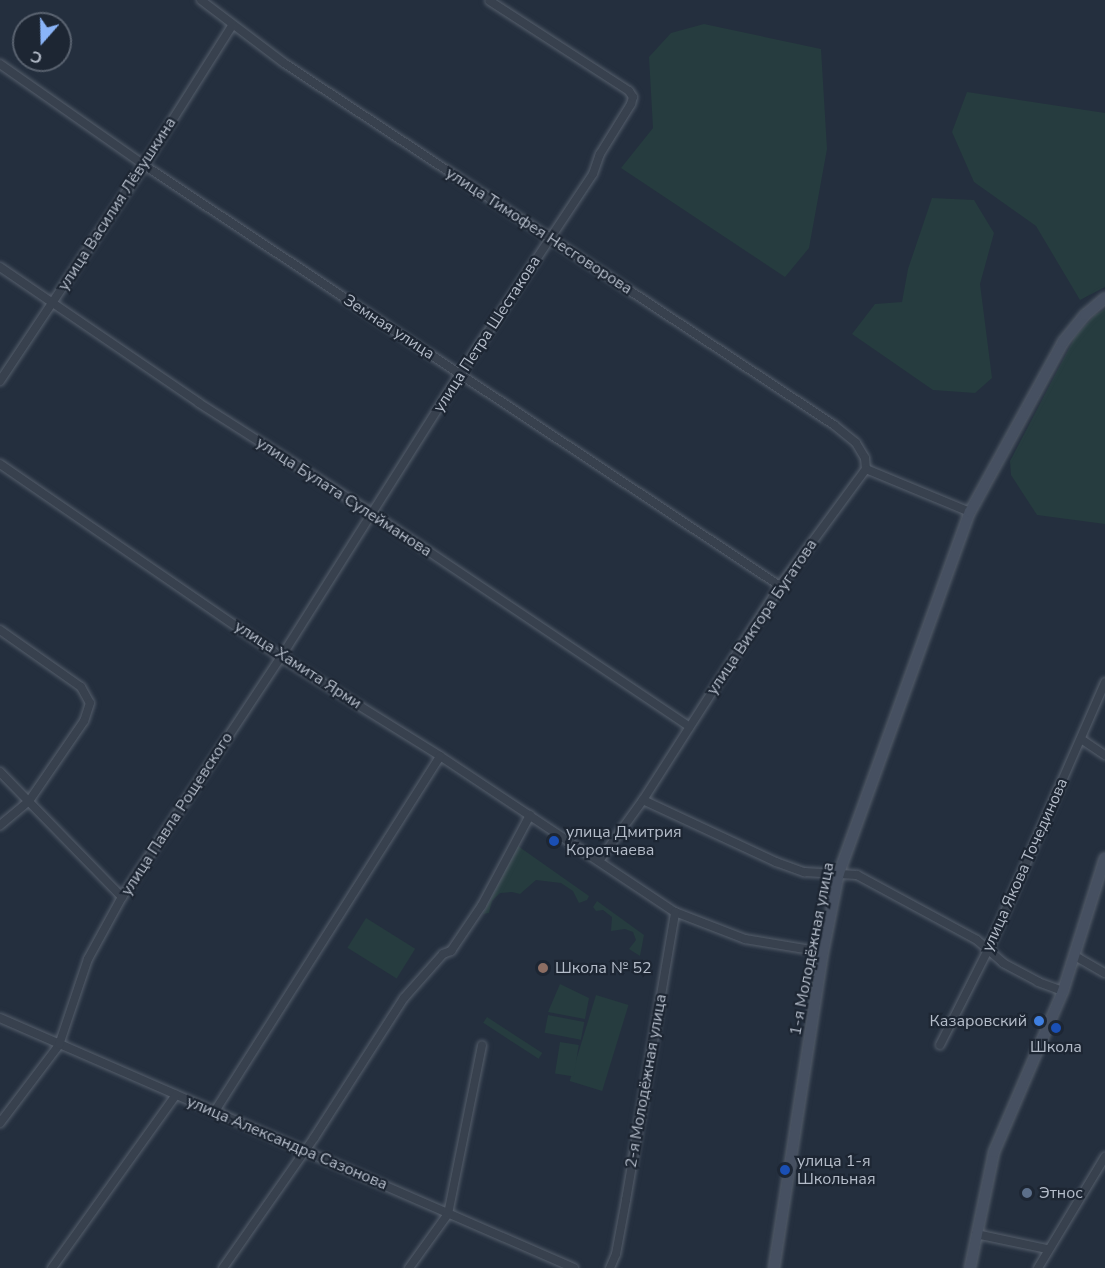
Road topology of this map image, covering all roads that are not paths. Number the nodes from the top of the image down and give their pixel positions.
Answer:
1 (201, 0) edge
2 (490, 1) edge
3 (232, 26) junction
4 (0, 64) edge
5 (144, 165) junction
6 (550, 238) junction
7 (0, 267) edge
8 (1105, 298) edge
9 (53, 302) junction
10 (460, 374) junction
11 (0, 381) edge
12 (0, 465) edge
13 (866, 469) junction
14 (970, 512) junction
15 (373, 514) junction
16 (780, 586) junction
17 (0, 630) edge
18 (281, 657) junction
19 (1105, 682) edge
20 (689, 726) junction
21 (1081, 739) junction
22 (1105, 755) edge
23 (440, 756) junction
24 (0, 772) edge
25 (643, 800) junction
26 (29, 801) junction
27 (530, 815) junction
28 (0, 825) edge
29 (1105, 858) edge
30 (599, 861) junction
31 (839, 873) junction
32 (122, 897) junction
33 (675, 912) junction
34 (989, 948) junction
35 (823, 952) junction
36 (1075, 956) junction
37 (1105, 973) edge
38 (1063, 991) junction
39 (0, 1018) edge
40 (59, 1045) junction
41 (482, 1045) dead end
42 (940, 1045) dead end
43 (176, 1095) junction
44 (215, 1111) junction
45 (0, 1123) edge
46 (305, 1150) junction
47 (1105, 1157) edge
48 (448, 1214) junction
49 (976, 1234) junction
50 (1047, 1249) junction
51 (52, 1268) edge
52 (223, 1268) edge
53 (410, 1268) edge
54 (574, 1268) edge
55 (609, 1268) edge
56 (774, 1268) edge
57 (970, 1268) edge
58 (1038, 1268) edge

1 - 3 street, улица Тимофея Несговорова
2 - 6 street, улица Петра Шестакова
3 - 5 street, улица Василия Лёвушкина
3 - 6 street, улица Тимофея Несговорова
4 - 5 street, Земная улица
5 - 9 street, улица Василия Лёвушкина
5 - 10 street, Земная улица
6 - 10 street, улица Петра Шестакова
6 - 13 street, улица Тимофея Несговорова
7 - 9 street, улица Булата Сулейманова
8 - 14 street, 1-я Молодёжная улица
9 - 11 street, улица Василия Лёвушкина
9 - 15 street, улица Булата Сулейманова
10 - 15 street, улица Петра Шестакова
10 - 16 street, Земная улица
12 - 18 street, улица Хамита Ярми
13 - 14 street
13 - 16 street, улица Виктора Бугатова
14 - 31 street, 1-я Молодёжная улица
15 - 18 street, улица Павла Рощевского
15 - 20 street, улица Булата Сулейманова
16 - 20 street, улица Виктора Бугатова
17 - 26 street
18 - 23 street, улица Хамита Ярми
18 - 32 street, улица Павла Рощевского
19 - 21 street, улица Якова Точединова
20 - 25 street, улица Виктора Бугатова
21 - 22 street
21 - 34 street, улица Якова Точединова
23 - 27 street, улица Хамита Ярми
23 - 44 street
24 - 26 street
25 - 30 street, улица Виктора Бугатова
25 - 31 street
26 - 28 street
26 - 32 street
27 - 30 street, улица Хамита Ярми
27 - 46 street
29 - 36 street
30 - 33 street
31 - 34 street
31 - 35 street, 1-я Молодёжная улица
32 - 40 street, улица Павла Рощевского
33 - 35 street
33 - 55 street, 2-я Молодёжная улица
34 - 38 street
34 - 42 street, улица Якова Точединова
35 - 56 street, 1-я Молодёжная улица
36 - 37 street
36 - 38 street
38 - 49 street
39 - 40 street, улица Александра Сазонова
40 - 43 street, улица Александра Сазонова
40 - 45 street, улица Павла Рощевского
41 - 48 street
43 - 44 street, улица Александра Сазонова
43 - 51 street
44 - 46 street, улица Александра Сазонова
46 - 48 street, улица Александра Сазонова
46 - 52 street
47 - 50 street
48 - 53 street
48 - 54 street, улица Александра Сазонова
49 - 50 street
49 - 57 street
50 - 58 street

